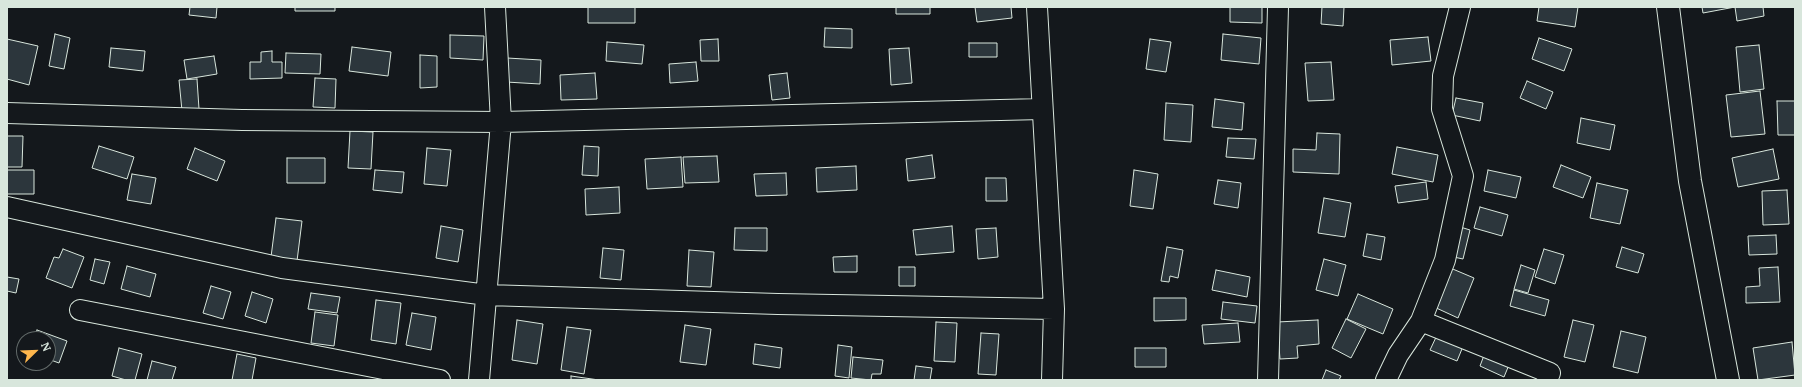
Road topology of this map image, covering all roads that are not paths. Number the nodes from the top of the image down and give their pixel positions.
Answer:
1 (495, 7) edge
2 (1037, 7) edge
3 (1278, 7) edge
4 (1460, 7) edge
5 (1668, 7) edge
6 (1042, 109) junction
7 (7, 114) edge
8 (501, 122) junction
9 (7, 207) edge
10 (487, 295) junction
11 (1054, 308) junction
12 (80, 310) dead end
13 (1421, 321) junction
14 (440, 380) edge
15 (479, 380) edge
16 (1052, 380) edge
17 (1268, 380) edge
18 (1386, 380) edge
19 (1547, 380) edge
20 (1728, 380) edge

1 - 8 street
2 - 6 street
3 - 17 street
4 - 13 street
5 - 20 highway
6 - 8 street
6 - 11 street
7 - 8 street
8 - 10 street
9 - 10 street
10 - 11 street
10 - 15 street
11 - 16 street
12 - 14 street
13 - 18 street
13 - 19 street

